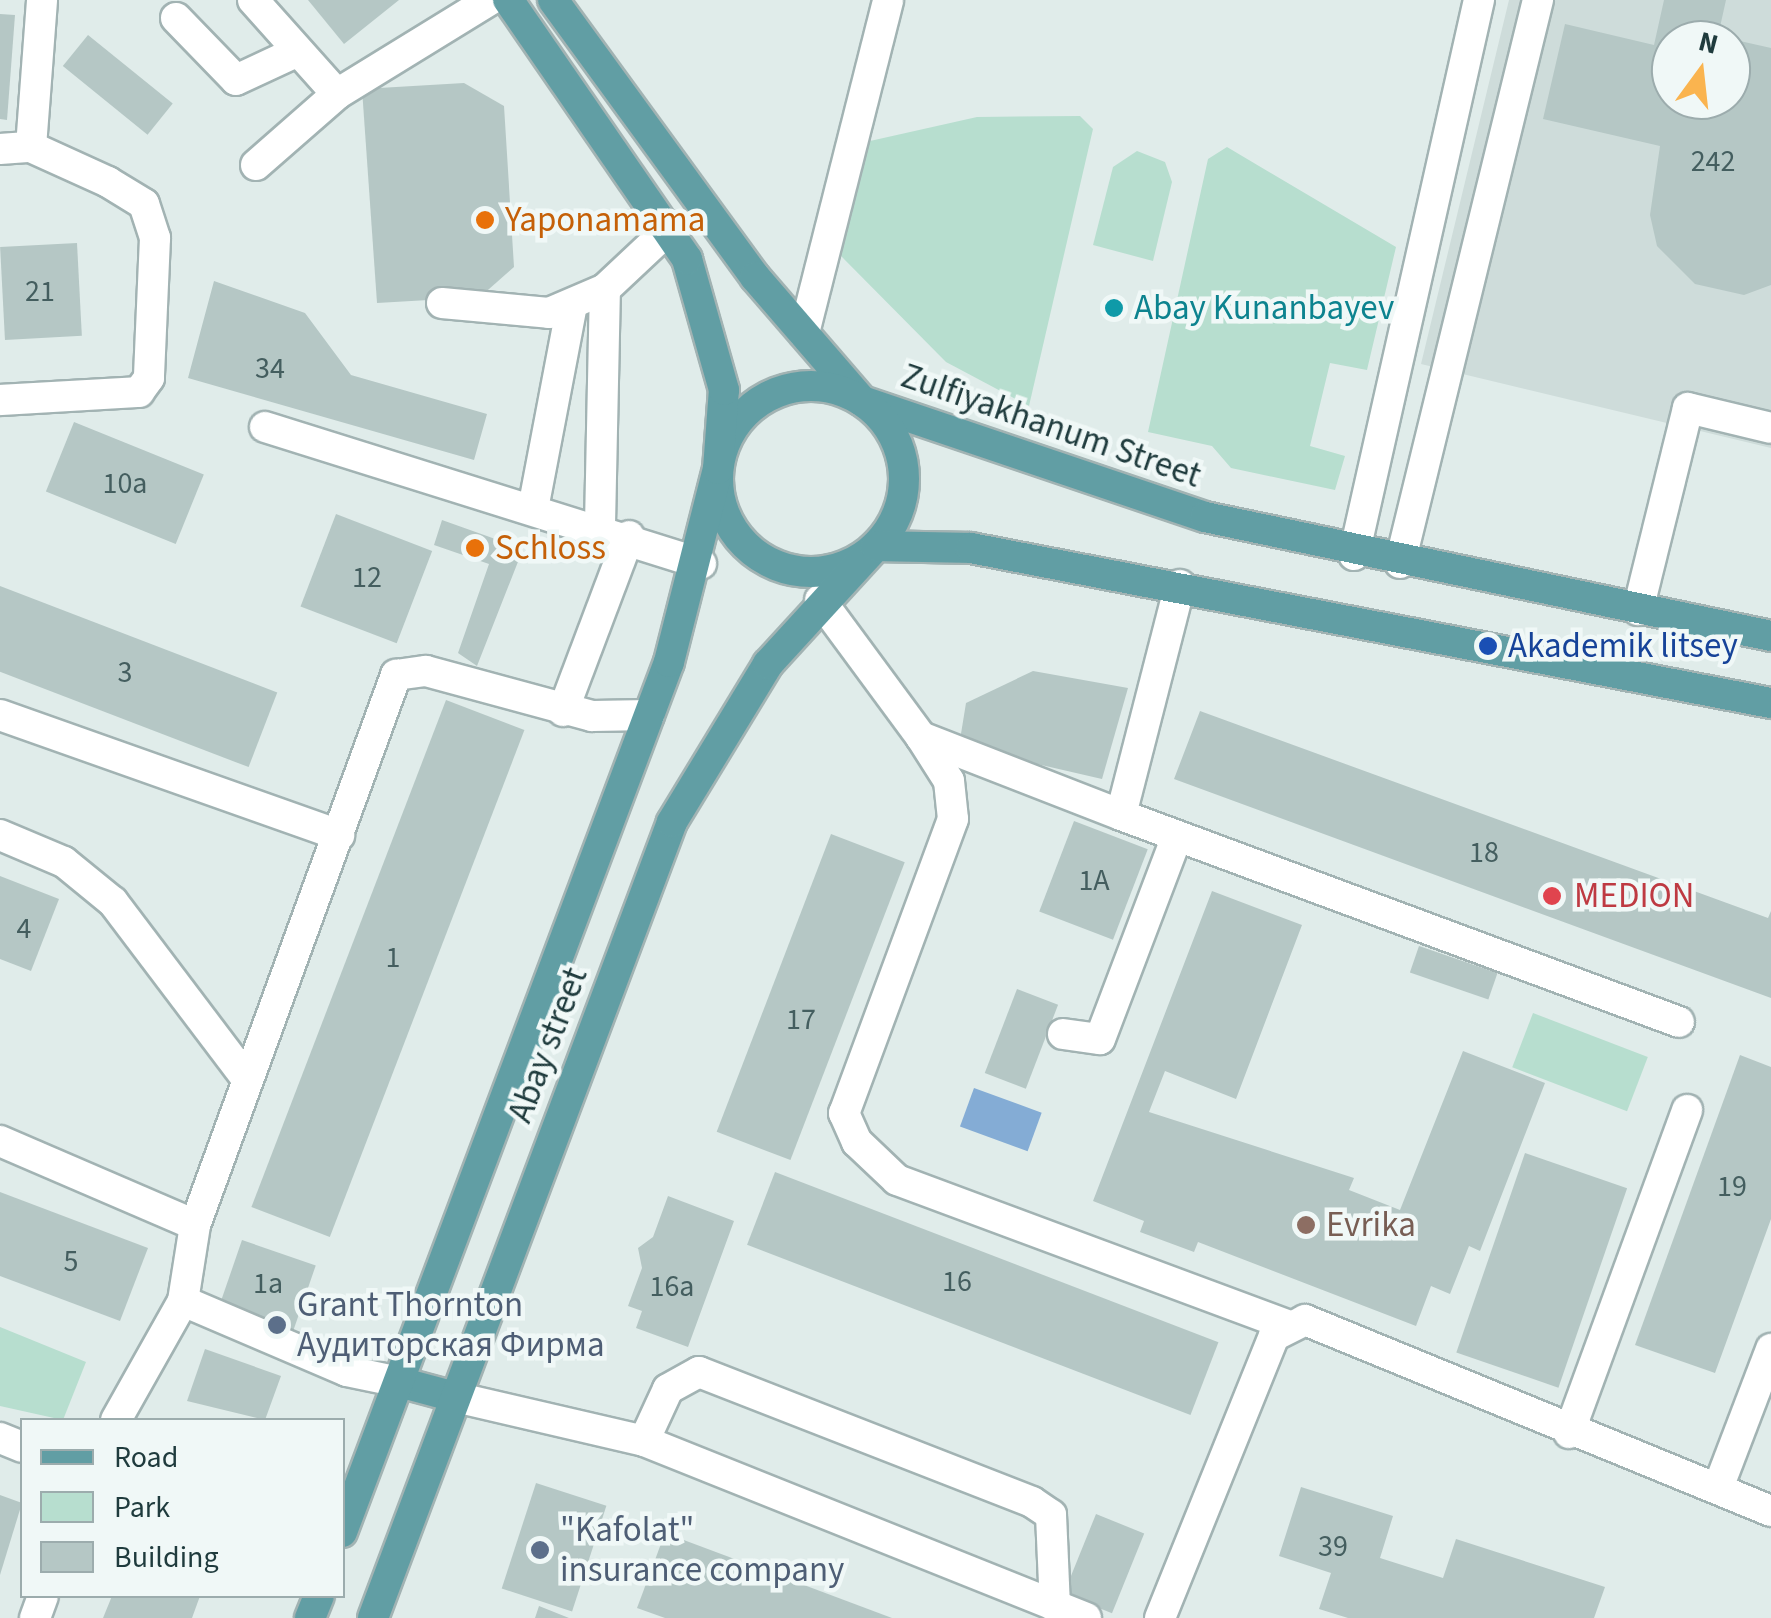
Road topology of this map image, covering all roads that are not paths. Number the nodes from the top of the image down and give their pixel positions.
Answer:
1 (42, 0) edge
2 (253, 0) edge
3 (490, 0) edge
4 (508, 0) edge
5 (553, 0) edge
6 (888, 0) edge
7 (1480, 0) edge
8 (1538, 0) edge
9 (176, 18) dead end
10 (296, 52) junction
11 (337, 94) junction
12 (31, 147) junction
13 (0, 149) edge
14 (256, 165) dead end
15 (671, 227) junction
16 (606, 290) junction
17 (442, 304) dead end
18 (572, 305) junction
19 (804, 334) junction
20 (0, 400) edge
21 (862, 401) junction
22 (266, 427) dead end
23 (1771, 428) edge
24 (718, 469) junction
25 (533, 508) junction
26 (614, 530) junction
27 (876, 546) junction
28 (1354, 554) junction
29 (1400, 562) junction
30 (700, 564) junction
31 (1180, 584) junction
32 (820, 600) junction
33 (1638, 610) junction
34 (1771, 636) edge
35 (1771, 703) edge
36 (563, 711) junction
37 (650, 714) junction
38 (0, 715) edge
39 (921, 737) junction
40 (1121, 815) junction
41 (0, 835) edge
42 (339, 835) junction
43 (1177, 836) junction
44 (1678, 1022) dead end
45 (1063, 1034) dead end
46 (247, 1079) junction
47 (1687, 1110) dead end
48 (0, 1141) edge
49 (196, 1225) junction
50 (183, 1301) junction
51 (1286, 1324) junction
52 (1771, 1349) edge
53 (398, 1382) junction
54 (456, 1397) junction
55 (117, 1418) edge
56 (1569, 1433) junction
57 (644, 1441) junction
58 (1718, 1488) junction
59 (1771, 1511) edge
60 (345, 1524) edge
61 (1055, 1608) junction
62 (372, 1618) edge
63 (1086, 1618) edge
64 (1160, 1618) edge

1 - 12 lane
2 - 10 lane
3 - 11 lane
4 - 15 main road
5 - 19 main road, Zulfiyakhanum Street
6 - 19 lane
7 - 28 lane
8 - 29 lane
9 - 10 lane
10 - 11 lane
11 - 14 lane
12 - 13 lane
12 - 20 lane
15 - 16 lane
15 - 24 main road
16 - 18 lane
16 - 26 lane
17 - 18 lane
18 - 25 lane
19 - 21 main road, Zulfiyakhanum Street
21 - 24 main road
21 - 27 main road
21 - 28 main road, Zulfiyakhanum Street
22 - 25 lane
23 - 33 lane
24 - 27 main road
24 - 30 main road, Abay street
25 - 26 lane
26 - 30 lane
26 - 36 lane
27 - 31 main road
27 - 32 main road, Abay street
28 - 29 main road, Zulfiyakhanum Street
29 - 33 main road, Zulfiyakhanum Street
30 - 37 main road, Abay street
31 - 35 main road
31 - 40 lane
32 - 39 lane
32 - 54 main road, Abay street
33 - 34 main road, Zulfiyakhanum Street
36 - 37 lane
36 - 42 lane
37 - 53 main road, Abay street
38 - 42 lane
39 - 40 lane
39 - 51 lane
40 - 43 lane
41 - 46 lane
42 - 46 lane
43 - 44 lane
43 - 45 lane
46 - 49 lane
47 - 56 lane
48 - 49 lane
49 - 50 lane
50 - 53 lane
50 - 55 lane
51 - 56 lane
51 - 64 lane
52 - 58 lane
53 - 54 main road
53 - 60 main road, Abay street
54 - 57 lane
54 - 62 main road, Abay street
56 - 58 lane
57 - 61 lane
57 - 61 lane
58 - 59 lane
61 - 63 lane

